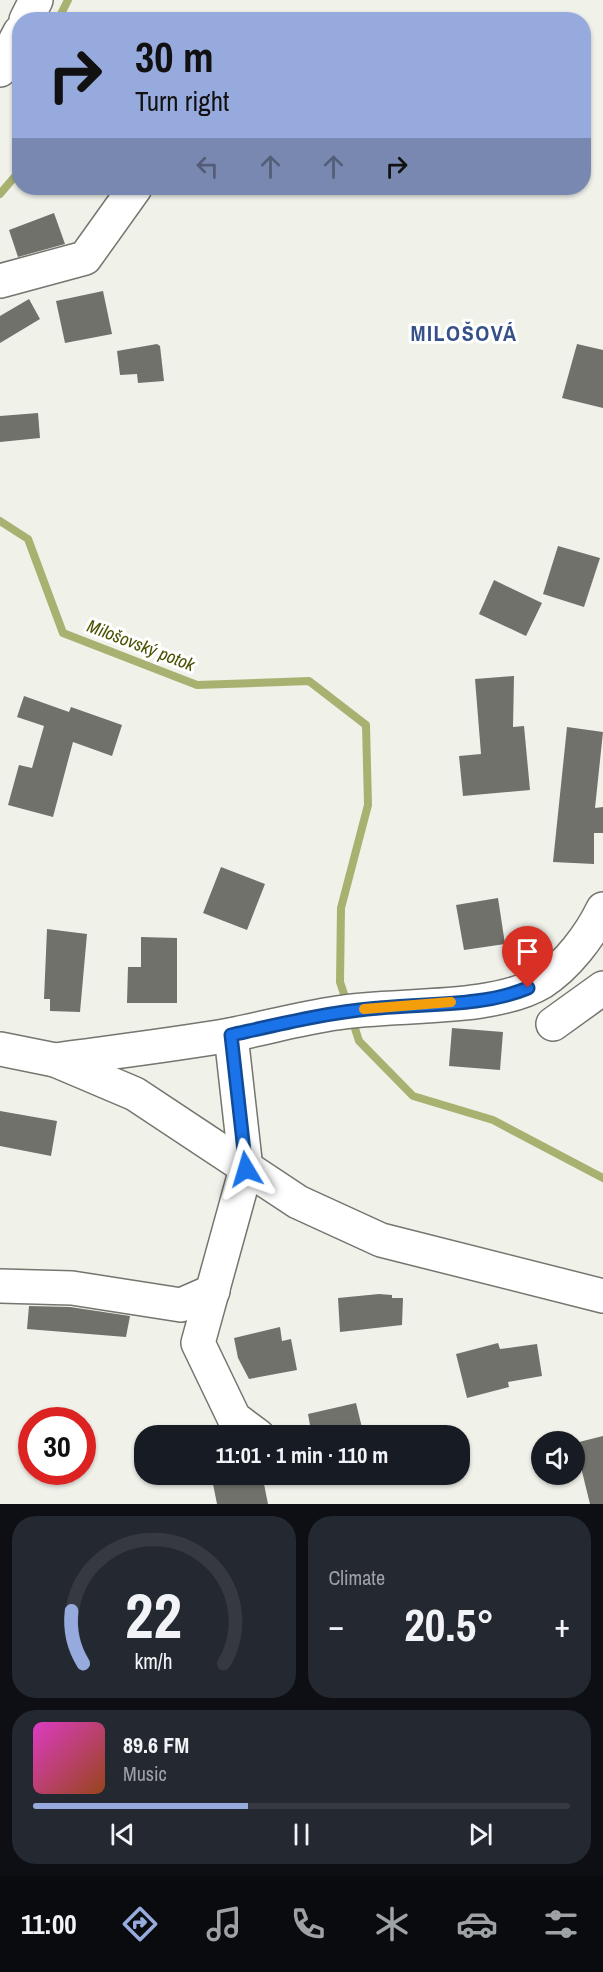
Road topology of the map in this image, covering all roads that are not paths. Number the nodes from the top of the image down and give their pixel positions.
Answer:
1 (12, 47) edge
2 (0, 70) edge
3 (130, 195) edge
4 (0, 281) edge
5 (603, 909) edge
6 (603, 988) edge
7 (553, 1024) dead end
8 (231, 1035) junction
9 (0, 1049) edge
10 (55, 1060) junction
11 (246, 1169) junction
12 (0, 1286) edge
13 (213, 1291) junction
14 (603, 1296) edge
15 (243, 1425) edge

1 - 2 street
3 - 4 street
5 - 8 street
6 - 7 street
8 - 10 street
8 - 11 street
9 - 10 street
10 - 11 street
11 - 13 street
11 - 14 street
12 - 13 street
13 - 15 street

